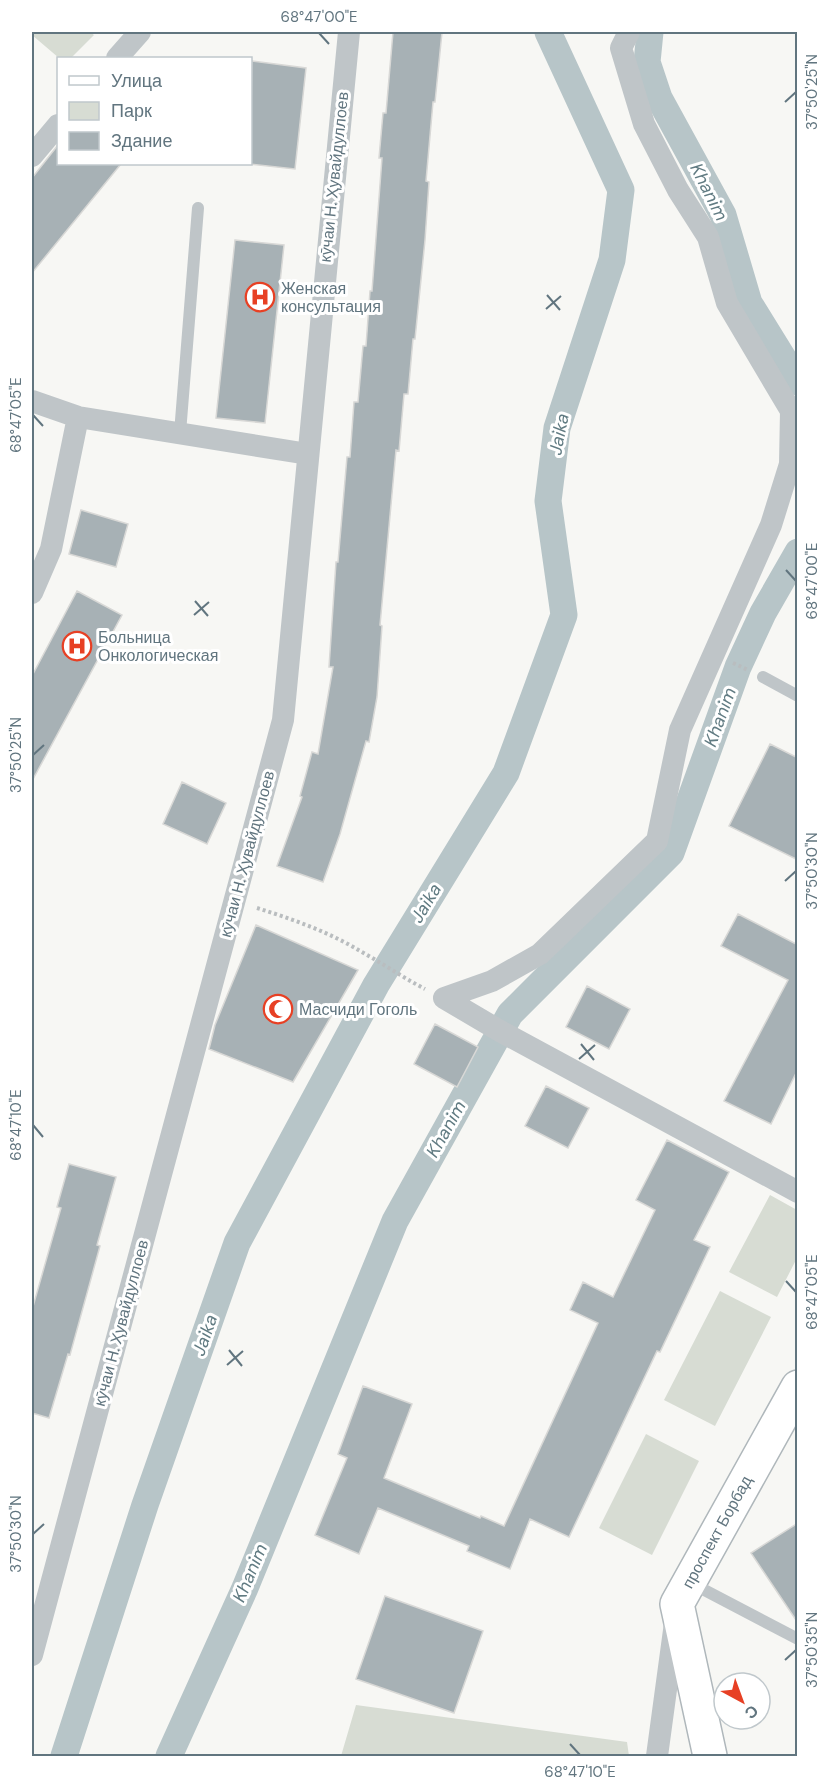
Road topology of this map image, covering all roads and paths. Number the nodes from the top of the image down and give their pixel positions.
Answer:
1 (140, 32) edge
2 (349, 32) edge
3 (629, 32) edge
4 (118, 57) edge
5 (57, 126) edge
6 (32, 156) edge
7 (198, 208) dead end
8 (32, 401) edge
9 (78, 417) junction
10 (180, 433) junction
11 (308, 454) junction
12 (32, 592) edge
13 (714, 653) junction
14 (763, 677) joint
15 (798, 696) edge
16 (235, 900) junction
17 (444, 998) junction
18 (798, 1192) edge
19 (798, 1387) edge
20 (683, 1593) junction
21 (798, 1639) edge
22 (32, 1655) edge
23 (657, 1756) edge
24 (710, 1756) edge

1 - 4 street
2 - 11 street, кӯчаи Н. Ҳувайдуллоев
3 - 13 street
5 - 6 street
7 - 10 lane
8 - 9 street
9 - 10 street
9 - 12 street
10 - 11 street
11 - 16 street, кӯчаи Н. Ҳувайдуллоев
13 - 14 path
13 - 17 street
14 - 15 lane
16 - 17 path
16 - 22 street, кӯчаи Н. Ҳувайдуллоев
17 - 18 street
19 - 20 street, проспект Борбад
20 - 21 lane
20 - 23 street
20 - 24 street, проспект Борбад

